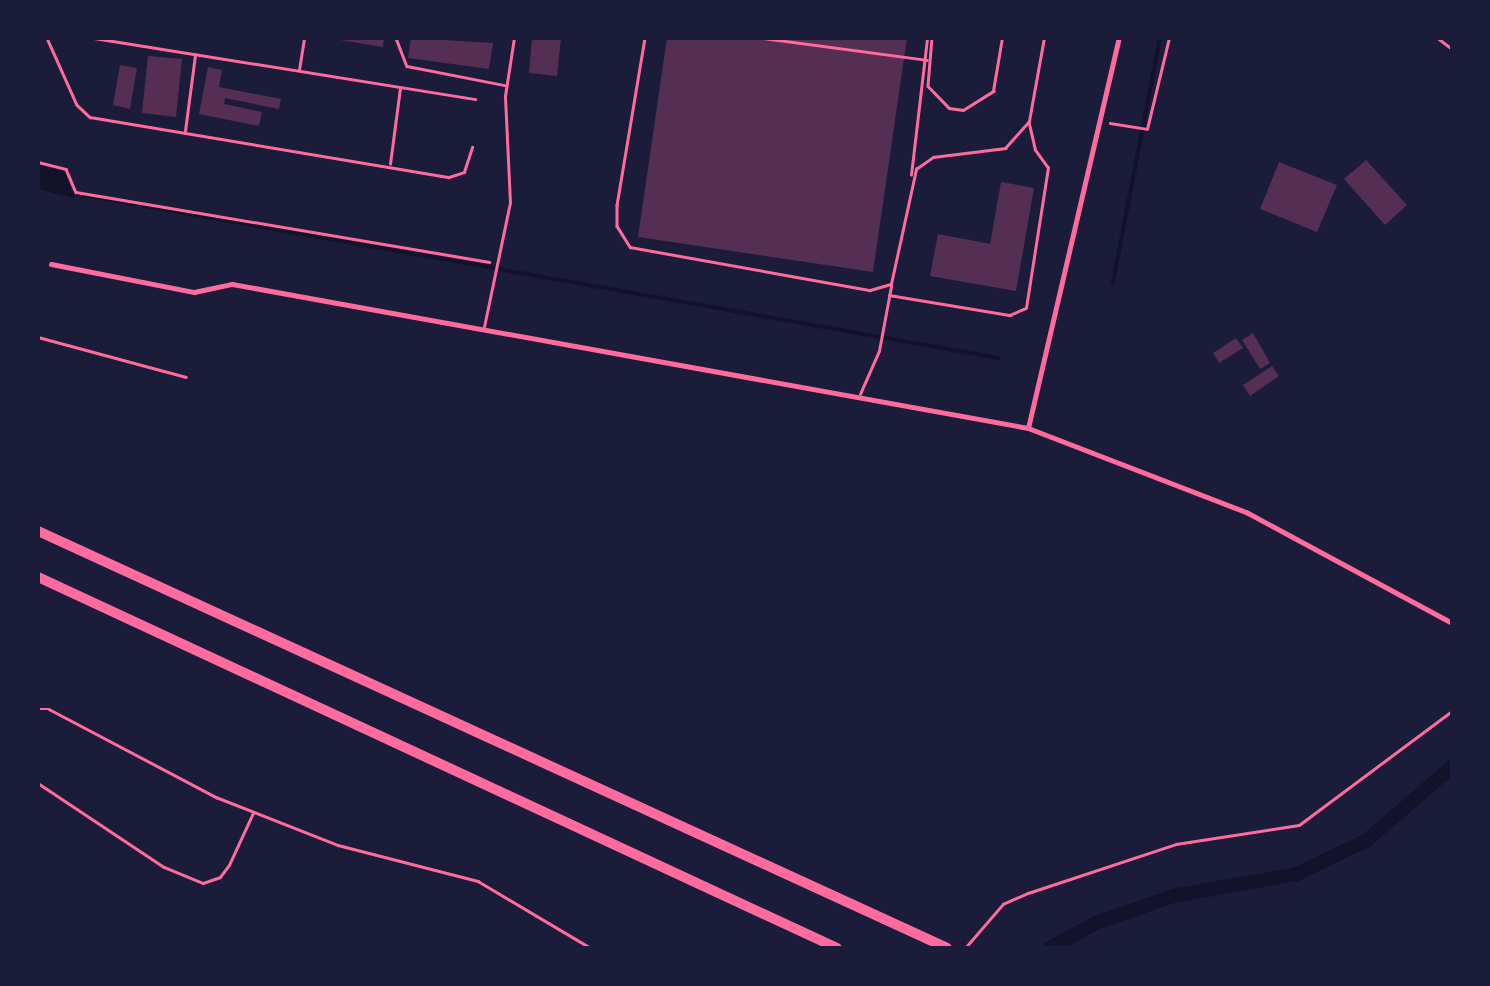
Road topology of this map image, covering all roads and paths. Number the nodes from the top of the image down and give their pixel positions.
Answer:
1 (47, 38) edge
2 (94, 38) edge
3 (304, 38) edge
4 (396, 38) edge
5 (514, 38) edge
6 (644, 38) edge
7 (762, 38) edge
8 (929, 38) edge
9 (1002, 38) edge
10 (1044, 38) edge
11 (1118, 38) edge
12 (1170, 38) edge
13 (1438, 38) edge
14 (1452, 49) edge
15 (195, 54) junction
16 (928, 60) junction
17 (299, 70) junction
18 (505, 85) junction
19 (401, 86) junction
20 (475, 99) dead end
21 (1029, 121) junction
22 (1099, 121) junction
23 (185, 132) junction
24 (472, 147) dead end
25 (38, 162) edge
26 (390, 166) junction
27 (911, 178) junction
28 (52, 264) dead end
29 (496, 264) junction
30 (891, 284) junction
31 (890, 295) junction
32 (483, 331) junction
33 (38, 337) edge
34 (186, 377) dead end
35 (860, 394) junction
36 (1028, 428) junction
37 (38, 531) edge
38 (38, 577) edge
39 (1452, 624) edge
40 (38, 709) edge
41 (1452, 712) edge
42 (38, 783) edge
43 (254, 812) junction
44 (592, 948) edge
45 (837, 948) edge
46 (947, 948) edge
47 (965, 948) edge

1 - 23 lane
2 - 15 lane
3 - 17 lane
4 - 18 lane
5 - 18 lane
6 - 30 lane
7 - 16 lane
8 - 16 lane
8 - 27 lane
9 - 16 lane
10 - 21 lane
11 - 22 street
12 - 22 path
13 - 14 path
15 - 17 lane
15 - 23 lane
17 - 19 lane
18 - 29 lane
19 - 20 lane
19 - 26 lane
21 - 27 lane
21 - 31 lane
22 - 36 street
23 - 26 lane
24 - 26 lane
25 - 29 path
27 - 30 lane
28 - 32 street
29 - 32 lane
30 - 31 lane
31 - 35 lane
32 - 35 street
33 - 34 path
35 - 36 street
36 - 39 street
37 - 46 highway
38 - 45 highway
40 - 43 lane
41 - 47 lane
42 - 43 lane
43 - 44 lane

